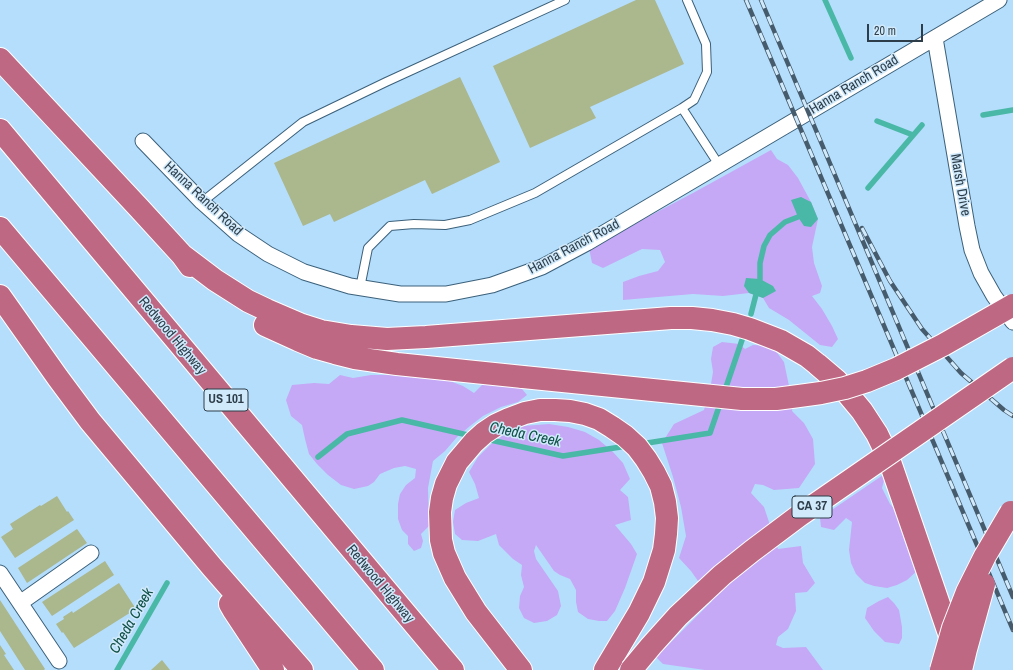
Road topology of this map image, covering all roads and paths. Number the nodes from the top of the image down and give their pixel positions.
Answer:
1 (565, 0) edge
2 (687, 0) edge
3 (999, 0) edge
4 (935, 38) junction
5 (0, 59) edge
6 (682, 108) junction
7 (0, 130) edge
8 (143, 141) dead end
9 (719, 165) junction
10 (202, 202) junction
11 (0, 228) edge
12 (182, 255) junction
13 (360, 288) junction
14 (0, 296) edge
15 (1013, 306) edge
16 (1013, 322) edge
17 (1013, 368) edge
18 (1012, 510) edge
19 (91, 554) dead end
20 (212, 567) junction
21 (0, 573) edge
22 (20, 602) junction
23 (59, 661) dead end
24 (272, 670) edge
25 (302, 670) edge
26 (373, 670) edge
27 (453, 670) edge
28 (521, 670) edge
29 (605, 670) edge
30 (631, 670) edge
31 (941, 670) edge
32 (961, 670) edge

1 - 10 lane
2 - 6 lane
3 - 4 street, Hanna Ranch Road
4 - 9 street, Hanna Ranch Road
4 - 16 street, Marsh Drive
5 - 12 highway
6 - 9 lane
6 - 13 lane
7 - 27 highway, Redwood Highway / US 101
8 - 10 street, Hanna Ranch Road
9 - 13 street, Hanna Ranch Road
10 - 13 street, Hanna Ranch Road
11 - 26 highway
12 - 15 highway, bridge
12 - 32 highway
14 - 20 highway
17 - 30 highway, CA 37, bridge
18 - 31 highway, bridge
18 - 32 highway, bridge
19 - 22 street
20 - 24 highway
20 - 25 highway
21 - 22 street
22 - 23 street
28 - 29 highway

